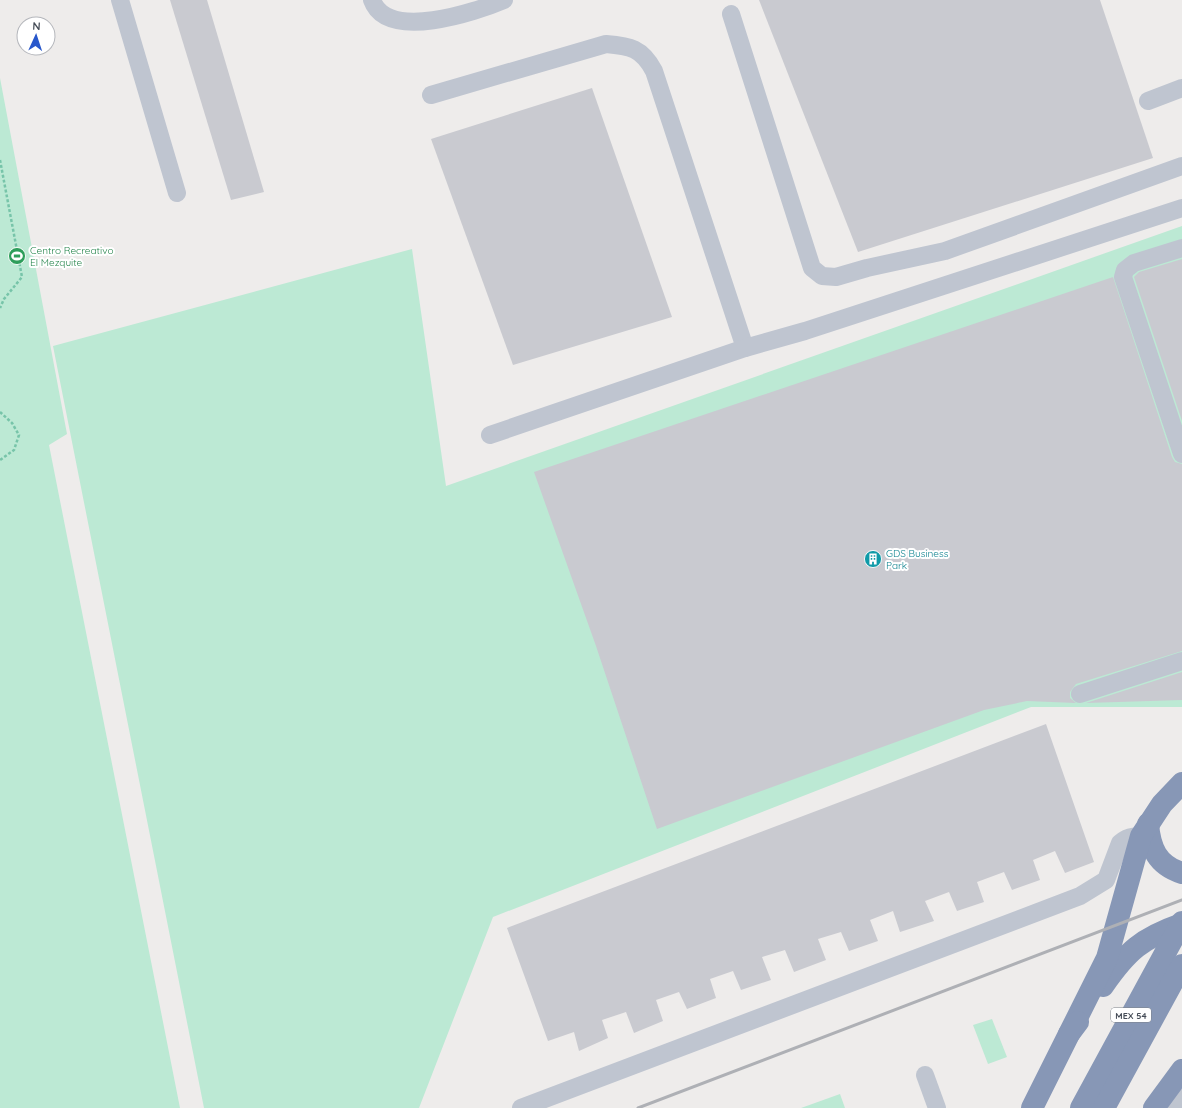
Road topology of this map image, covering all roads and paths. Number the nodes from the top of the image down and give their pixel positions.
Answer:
1 (120, 0) edge
2 (372, 0) edge
3 (504, 0) edge
4 (731, 14) dead end
5 (1182, 88) edge
6 (431, 95) dead end
7 (1148, 101) dead end
8 (0, 160) edge
9 (1182, 166) edge
10 (177, 193) dead end
11 (1182, 208) edge
12 (1182, 248) edge
13 (0, 308) edge
14 (745, 348) junction
15 (0, 412) edge
16 (490, 435) dead end
17 (1182, 454) edge
18 (0, 460) edge
19 (1182, 661) edge
20 (1080, 694) dead end
21 (1182, 783) edge
22 (1146, 832) junction
23 (1182, 873) edge
24 (1182, 923) edge
25 (1182, 965) edge
26 (1069, 1034) junction
27 (1182, 1070) edge
28 (925, 1075) dead end
29 (1182, 1098) edge
30 (521, 1108) edge
31 (937, 1108) edge
32 (1032, 1108) edge
33 (1080, 1108) edge
34 (1104, 1108) edge
35 (1154, 1108) edge
36 (1177, 1108) edge

1 - 10 street
2 - 3 street
4 - 9 street
5 - 7 street
6 - 14 street
8 - 13 path
11 - 14 street
12 - 17 street
14 - 16 street
15 - 18 path
19 - 20 street
21 - 22 highway
22 - 23 highway
22 - 26 highway
22 - 30 street
24 - 26 highway
24 - 33 highway, MEX 54
25 - 34 highway, MEX 54
26 - 32 highway
27 - 35 highway
28 - 31 street
29 - 36 street

